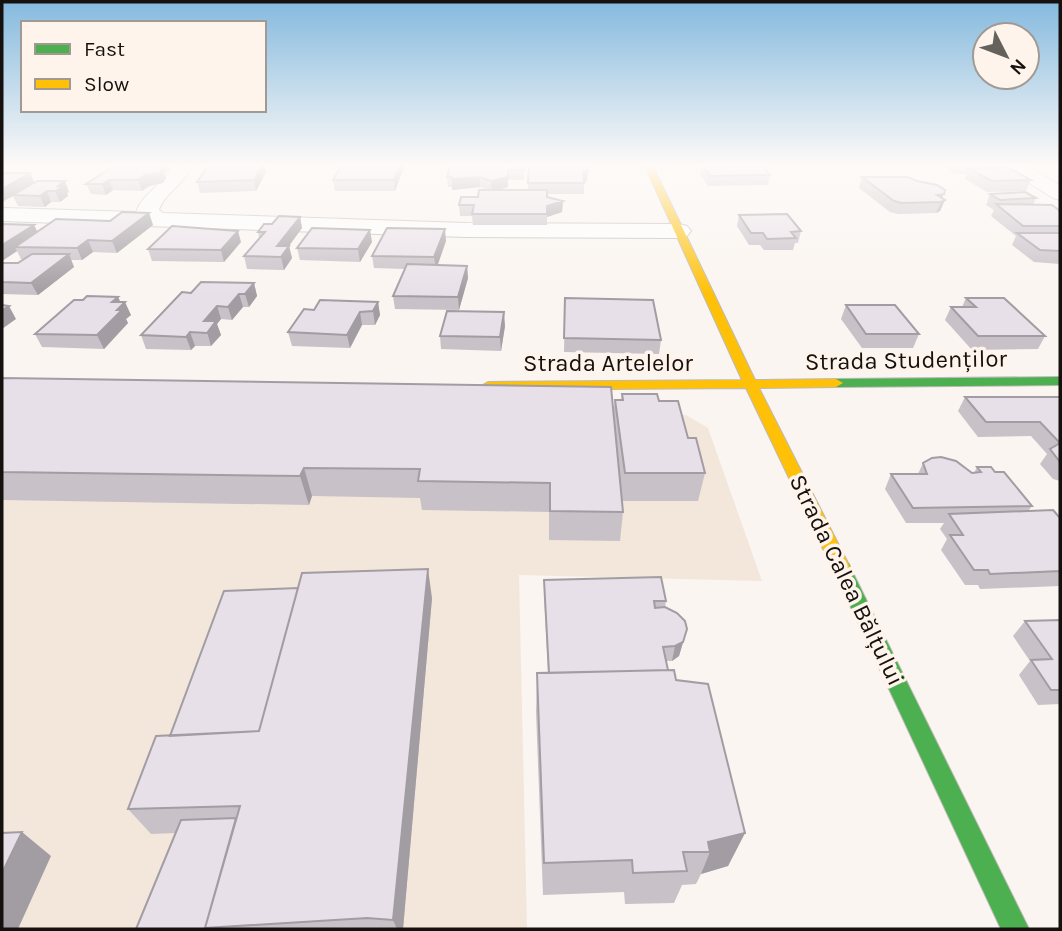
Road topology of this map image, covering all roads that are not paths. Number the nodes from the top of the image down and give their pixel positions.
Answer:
1 (149, 207) edge
2 (668, 207) edge
3 (5, 215) dead end
4 (156, 219) junction
5 (679, 231) junction
6 (1060, 380) edge
7 (753, 385) junction
8 (477, 386) edge
9 (1015, 929) edge

1 - 4 street
2 - 5 main road, Strada Calea Bălțului
3 - 4 street
4 - 5 street
5 - 7 main road, Strada Calea Bălțului
6 - 7 main road, Strada Studenților
7 - 8 main road, Strada Artelelor
7 - 9 main road, Strada Calea Bălțului

